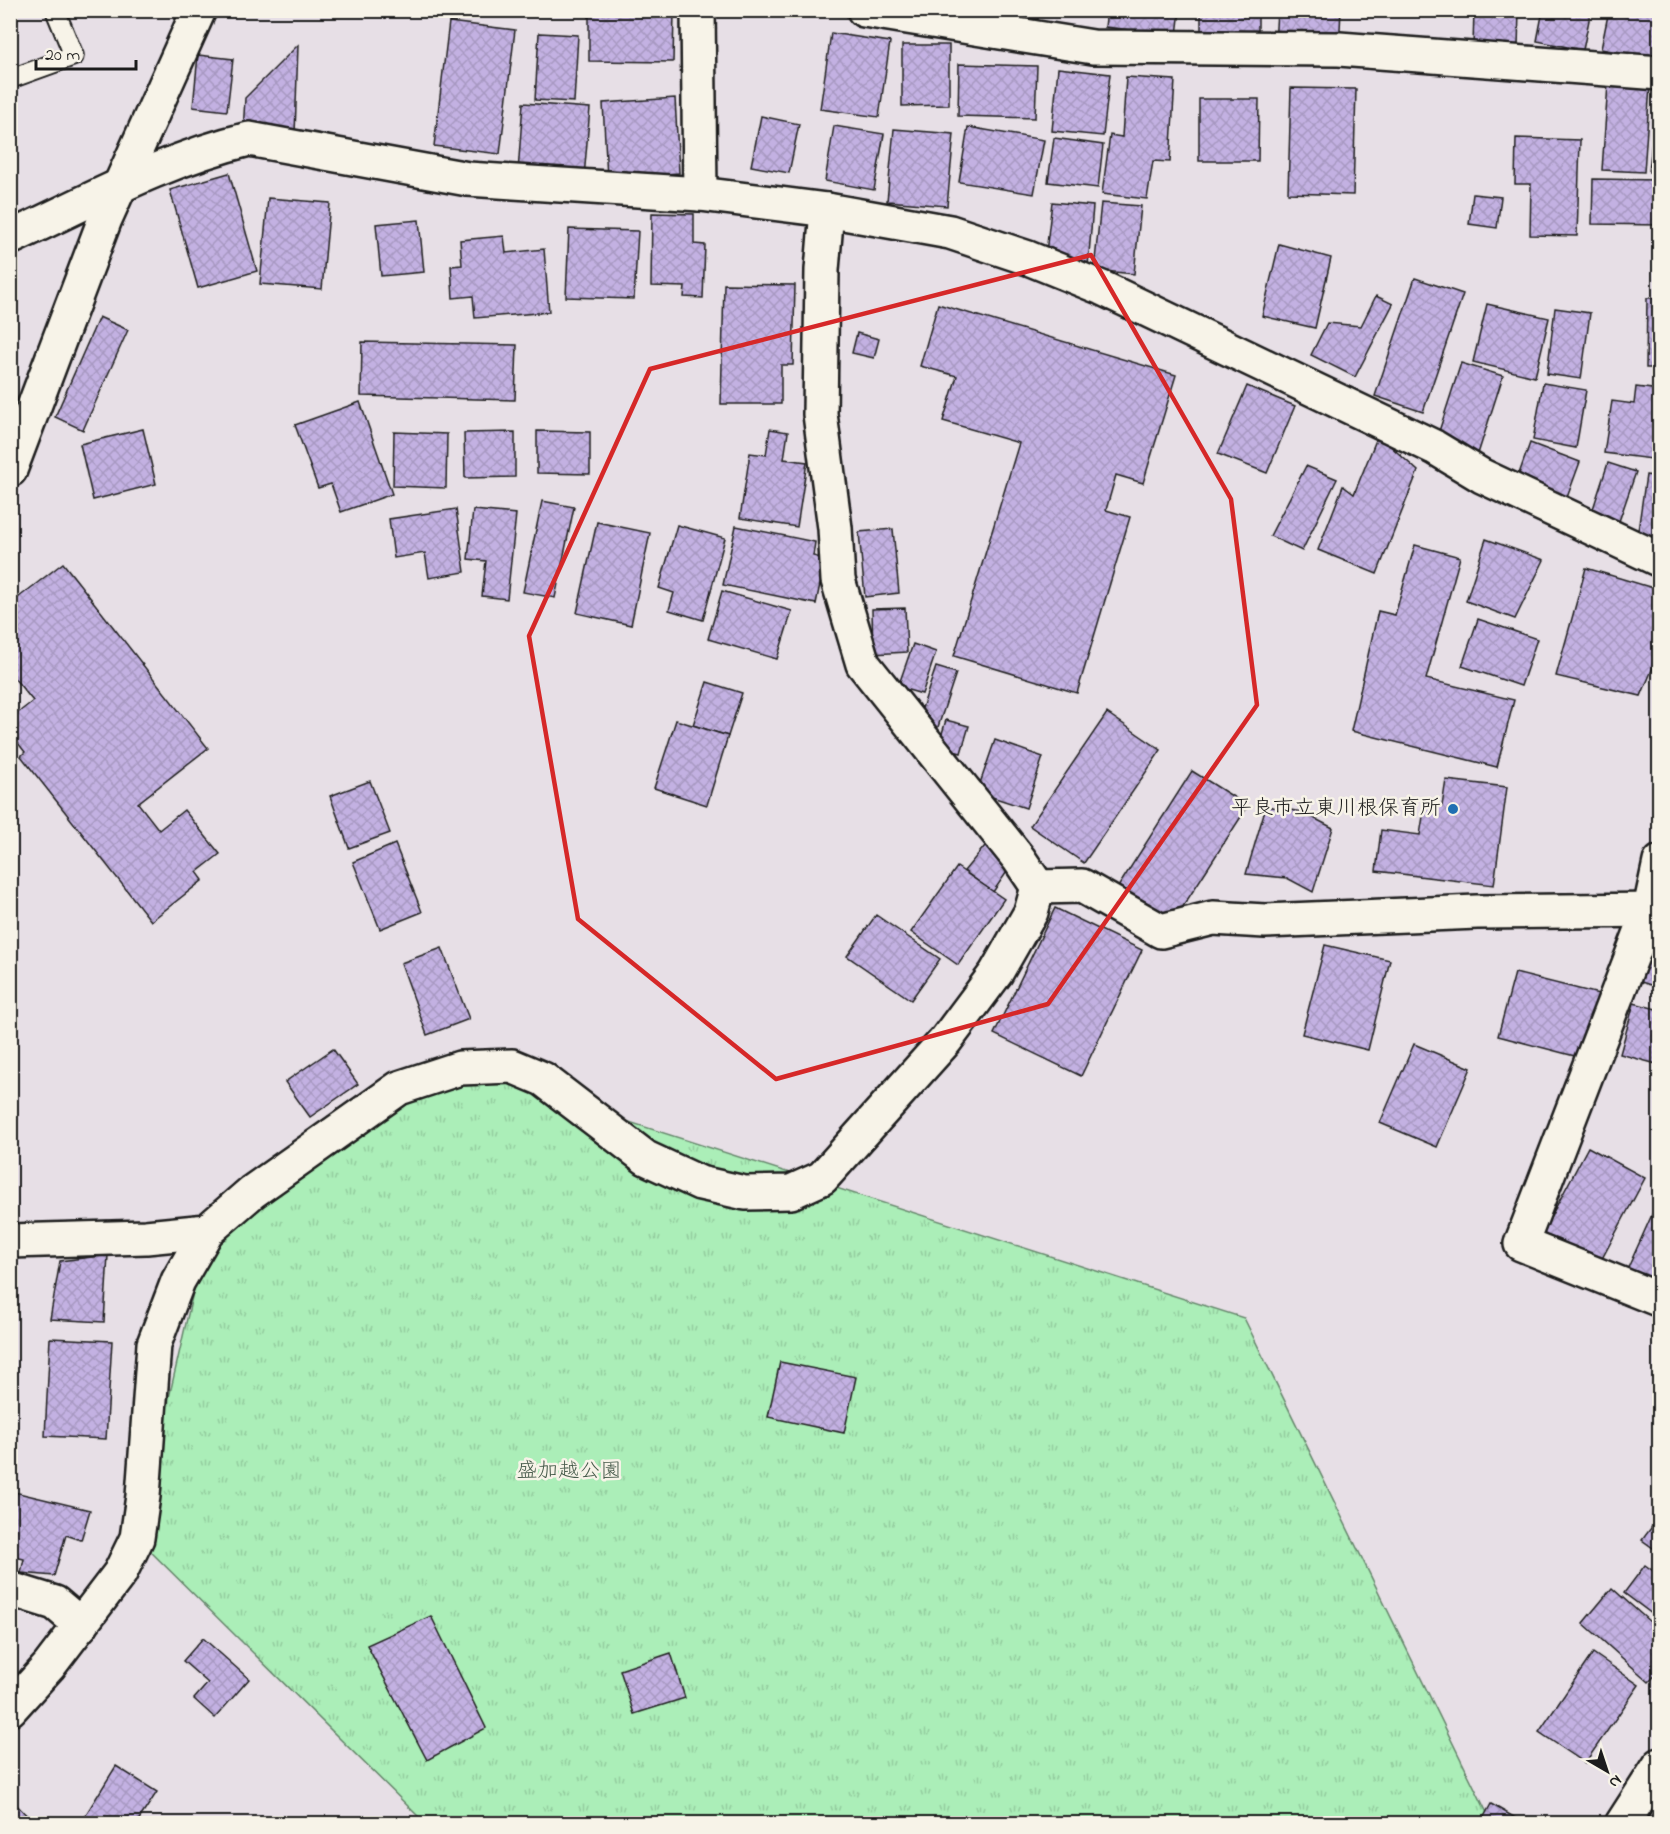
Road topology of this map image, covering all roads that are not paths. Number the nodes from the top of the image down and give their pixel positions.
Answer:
1 (55, 10) edge
2 (199, 10) edge
3 (698, 10) edge
4 (864, 10) edge
5 (1659, 73) edge
6 (10, 79) edge
7 (119, 187) junction
8 (700, 194) junction
9 (827, 210) junction
10 (10, 238) edge
11 (10, 470) edge
12 (1659, 560) edge
13 (1659, 862) edge
14 (1038, 887) junction
15 (1655, 910) edge
16 (207, 1231) junction
17 (10, 1241) edge
18 (1659, 1300) edge
19 (10, 1589) edge
20 (81, 1625) junction
21 (10, 1709) edge
22 (1659, 1765) edge
23 (1622, 1824) edge

1 - 6 lane
2 - 7 street
3 - 8 street
4 - 5 street
7 - 8 street
7 - 10 street
7 - 11 street
8 - 9 street
9 - 12 street
9 - 14 street
13 - 15 street
14 - 15 street
14 - 16 street
15 - 18 street
16 - 17 street
16 - 20 street
19 - 20 street
20 - 21 street
22 - 23 street

